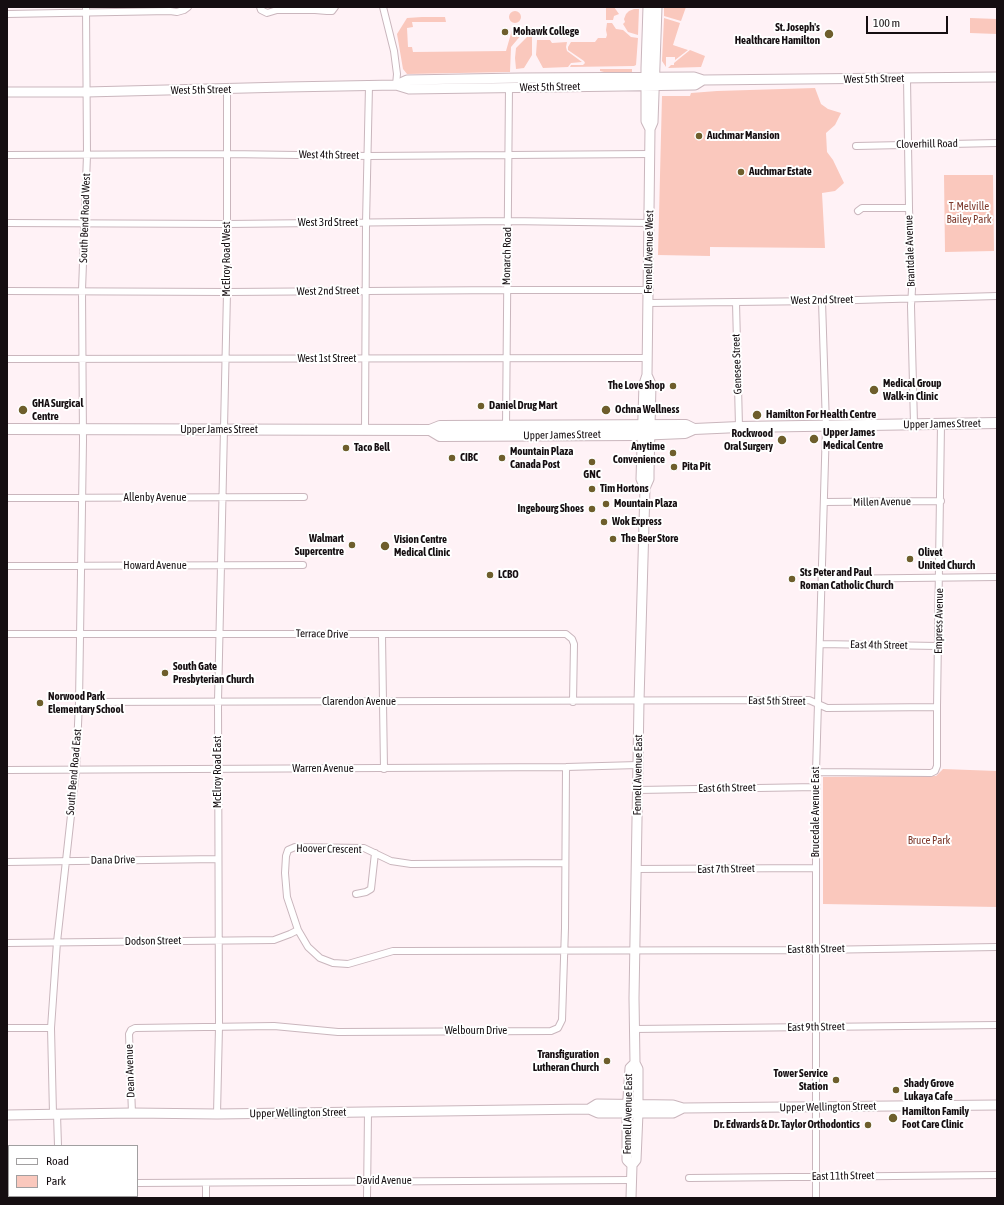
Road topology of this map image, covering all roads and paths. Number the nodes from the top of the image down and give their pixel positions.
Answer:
1 (188, 7) edge
2 (260, 7) edge
3 (335, 7) edge
4 (383, 7) edge
5 (648, 7) edge
6 (657, 7) edge
7 (86, 10) edge
8 (7, 14) edge
9 (997, 77) edge
10 (907, 78) junction
11 (650, 81) junction
12 (396, 85) junction
13 (369, 86) junction
14 (509, 87) junction
15 (227, 89) junction
16 (7, 92) edge
17 (86, 92) junction
18 (997, 143) edge
19 (908, 145) junction
20 (856, 146) dead end
21 (227, 154) junction
22 (650, 154) junction
23 (7, 155) edge
24 (508, 155) junction
25 (86, 156) junction
26 (368, 156) junction
27 (908, 208) junction
28 (858, 211) dead end
29 (508, 221) junction
30 (84, 222) junction
31 (7, 223) edge
32 (366, 223) junction
33 (649, 223) junction
34 (227, 224) junction
35 (82, 290) junction
36 (507, 290) junction
37 (648, 290) junction
38 (7, 291) edge
39 (367, 291) junction
40 (227, 292) junction
41 (997, 296) edge
42 (911, 298) junction
43 (822, 301) junction
44 (736, 302) junction
45 (648, 303) junction
46 (226, 358) junction
47 (647, 358) junction
48 (7, 359) edge
49 (83, 359) junction
50 (365, 359) junction
51 (506, 359) junction
52 (997, 423) edge
53 (914, 424) junction
54 (941, 424) junction
55 (506, 426) junction
56 (826, 426) junction
57 (739, 427) junction
58 (7, 429) edge
59 (83, 429) junction
60 (224, 430) junction
61 (365, 430) junction
62 (430, 430) junction
63 (646, 430) junction
64 (304, 497) dead end
65 (7, 498) edge
66 (82, 498) junction
67 (223, 498) junction
68 (941, 501) junction
69 (824, 502) junction
70 (81, 565) junction
71 (303, 565) dead end
72 (7, 566) edge
73 (221, 566) junction
74 (997, 577) edge
75 (939, 578) junction
76 (822, 579) junction
77 (7, 634) edge
78 (79, 634) junction
79 (220, 634) junction
80 (382, 635) junction
81 (820, 644) junction
82 (938, 646) junction
83 (218, 701) junction
84 (639, 701) junction
85 (79, 702) junction
86 (384, 702) junction
87 (573, 702) junction
88 (818, 705) junction
89 (937, 707) junction
90 (638, 765) junction
91 (384, 768) junction
92 (566, 768) junction
93 (218, 769) junction
94 (7, 770) edge
95 (76, 770) junction
96 (816, 772) junction
97 (817, 787) junction
98 (638, 790) junction
99 (375, 853) junction
100 (218, 859) junction
101 (66, 861) junction
102 (7, 862) edge
103 (565, 864) junction
104 (816, 868) junction
105 (636, 869) junction
106 (356, 894) dead end
107 (298, 930) junction
108 (219, 940) junction
109 (57, 942) junction
110 (7, 943) edge
111 (997, 947) edge
112 (636, 950) junction
113 (816, 950) junction
114 (564, 951) junction
115 (997, 1025) edge
116 (219, 1027) junction
117 (7, 1028) edge
118 (51, 1028) junction
119 (816, 1028) junction
120 (634, 1029) junction
121 (131, 1030) joint
122 (634, 1063) junction
123 (997, 1105) edge
124 (816, 1107) junction
125 (628, 1109) junction
126 (638, 1109) junction
127 (368, 1112) junction
128 (132, 1113) junction
129 (55, 1114) junction
130 (218, 1114) junction
131 (7, 1115) edge
132 (58, 1145) edge
133 (632, 1166) junction
134 (997, 1175) edge
135 (816, 1177) junction
136 (689, 1178) dead end
137 (631, 1180) junction
138 (367, 1181) junction
139 (138, 1183) edge
140 (206, 1183) junction
141 (206, 1198) edge
142 (367, 1198) edge
143 (631, 1198) edge
144 (816, 1198) edge

1 - 7 street
2 - 3 street
4 - 12 street
5 - 11 main road, Fennell Avenue West
6 - 11 main road, Fennell Avenue West
7 - 8 street
7 - 17 street, South Bend Road West
9 - 10 main road, West 5th Street
10 - 11 main road, West 5th Street
10 - 19 street, Brantdale Avenue
11 - 12 main road, West 5th Street
11 - 14 main road, West 5th Street
11 - 22 main road, Fennell Avenue West
12 - 13 main road, West 5th Street
12 - 14 main road, West 5th Street
13 - 15 main road, West 5th Street
13 - 26 street
14 - 24 street, Monarch Road
15 - 17 main road, West 5th Street
15 - 21 street, McElroy Road West
16 - 17 main road, West 5th Street
17 - 25 street, South Bend Road West
18 - 19 street, Cloverhill Road
19 - 20 street, Cloverhill Road
19 - 27 street, Brantdale Avenue
21 - 25 street, West 4th Street
21 - 26 street, West 4th Street
21 - 34 street, McElroy Road West
22 - 24 street, West 4th Street
22 - 33 main road, Fennell Avenue West
23 - 25 street, West 4th Street
24 - 26 street, West 4th Street
24 - 29 street, Monarch Road
25 - 30 street, South Bend Road West
26 - 32 street
27 - 28 street
27 - 42 street, Brantdale Avenue
29 - 32 street, West 3rd Street
29 - 33 street, West 3rd Street
29 - 36 street, Monarch Road
30 - 31 street, West 3rd Street
30 - 34 street, West 3rd Street
30 - 35 street, South Bend Road West
32 - 34 street, West 3rd Street
32 - 39 street
33 - 37 main road, Fennell Avenue West
34 - 40 street, McElroy Road West
35 - 38 street, West 2nd Street
35 - 40 street, West 2nd Street
35 - 49 street, South Bend Road West
36 - 37 street, West 2nd Street
36 - 39 street, West 2nd Street
36 - 51 street, Monarch Road
37 - 45 main road, Fennell Avenue West
39 - 40 street, West 2nd Street
39 - 50 street
40 - 46 street, McElroy Road West
41 - 42 street, West 2nd Street
42 - 43 street, West 2nd Street
42 - 53 street, Brantdale Avenue
43 - 44 street, West 2nd Street
43 - 56 street, Brucedale Avenue East
44 - 45 street, West 2nd Street
44 - 57 street, Genesee Street
45 - 47 main road, Fennell Avenue West
46 - 49 street, West 1st Street
46 - 50 street, West 1st Street
46 - 60 street, McElroy Road West
47 - 51 street, West 1st Street
47 - 63 main road, Fennell Avenue West
48 - 49 street, West 1st Street
49 - 59 street, South Bend Road West
50 - 51 street, West 1st Street
50 - 61 street
51 - 55 street, Monarch Road
52 - 54 main road, Upper James Street
53 - 54 main road, Upper James Street
53 - 56 main road, Upper James Street
54 - 68 street, Empress Avenue
55 - 62 main road, Upper James Street
55 - 63 main road, Upper James Street
56 - 57 main road, Upper James Street
56 - 69 street, Brucedale Avenue East
57 - 63 main road, Upper James Street
58 - 59 main road, Upper James Street
59 - 60 main road, Upper James Street
59 - 66 street, South Bend Road East
60 - 61 main road, Upper James Street
60 - 67 street, McElroy Road East
61 - 62 main road, Upper James Street
62 - 63 main road, Upper James Street
63 - 84 main road, Fennell Avenue East
64 - 67 street, Allenby Avenue
65 - 66 street, Allenby Avenue
66 - 67 street, Allenby Avenue
66 - 70 street, South Bend Road East
67 - 73 street, McElroy Road East
68 - 69 street, Millen Avenue
68 - 75 street, Empress Avenue
69 - 76 street, Brucedale Avenue East
70 - 72 street, Howard Avenue
70 - 73 street, Howard Avenue
70 - 78 street, South Bend Road East
71 - 73 street, Howard Avenue
73 - 79 street, McElroy Road East
74 - 75 street
75 - 76 street
75 - 82 street, Empress Avenue
76 - 81 street, Brucedale Avenue East
77 - 78 street, Terrace Drive
78 - 79 street, Terrace Drive
78 - 85 street, South Bend Road East
79 - 80 street, Terrace Drive
79 - 83 street, McElroy Road East
80 - 86 street
80 - 87 street, Terrace Drive
81 - 82 street, East 4th Street
81 - 88 street, Brucedale Avenue East
82 - 89 street, Empress Avenue
83 - 85 street, Clarendon Avenue
83 - 86 street, Clarendon Avenue
83 - 93 street, McElroy Road East
84 - 87 street, Clarendon Avenue
84 - 88 street, East 5th Street
84 - 90 main road, Fennell Avenue East
85 - 95 street, South Bend Road East
86 - 87 street, Clarendon Avenue
86 - 91 street
88 - 89 street, East 5th Street
88 - 96 street, Brucedale Avenue East
89 - 96 street, Empress Avenue
90 - 92 street, Warren Avenue
90 - 98 main road, Fennell Avenue East
91 - 92 street, Warren Avenue
91 - 93 street, Warren Avenue
92 - 103 street, Welbourn Drive
93 - 95 street, Warren Avenue
93 - 100 street, McElroy Road East
94 - 95 street, Warren Avenue
95 - 101 street, South Bend Road East
96 - 97 street, Brucedale Avenue East
97 - 98 street, East 6th Street
97 - 104 street, Brucedale Avenue East
98 - 105 main road, Fennell Avenue East
99 - 103 street, Hoover Crescent
99 - 106 street
99 - 107 street, Hoover Crescent
100 - 101 street, Dana Drive
100 - 108 street, McElroy Road East
101 - 102 street, Dana Drive
101 - 109 street, South Bend Road East
103 - 114 street, Welbourn Drive
104 - 105 street, East 7th Street
104 - 113 street, Brucedale Avenue East
105 - 112 main road, Fennell Avenue East
107 - 108 street, Dodson Street
107 - 114 street, Hoover Crescent
108 - 109 street, Dodson Street
108 - 116 street, McElroy Road East
109 - 110 street, Dodson Street
109 - 118 street, South Bend Road East
111 - 113 street, East 8th Street
112 - 113 street, East 8th Street
112 - 114 street, Hoover Crescent
112 - 120 main road, Fennell Avenue East
113 - 119 street, Brucedale Avenue East
114 - 116 street, Welbourn Drive
115 - 119 street, East 9th Street
116 - 121 street, Welbourn Drive
116 - 130 street, McElroy Road East
117 - 118 street
118 - 129 street, South Bend Road East
119 - 120 street, East 9th Street
119 - 124 street, Brucedale Avenue East
120 - 122 main road, Fennell Avenue East
121 - 128 street, Dean Avenue
122 - 125 main road, Fennell Avenue East
122 - 126 main road, Fennell Avenue East
123 - 124 main road, Upper Wellington Street
124 - 126 main road, Upper Wellington Street
124 - 135 street, Brucedale Avenue East
125 - 126 main road, Upper Wellington Street
125 - 127 main road, Upper Wellington Street
125 - 133 main road, Fennell Avenue East
126 - 133 main road, Fennell Avenue East
127 - 130 main road, Upper Wellington Street
127 - 138 street
128 - 129 main road, Upper Wellington Street
128 - 130 main road, Upper Wellington Street
129 - 131 main road, Upper Wellington Street
129 - 132 street, South Bend Road East
133 - 137 main road, Fennell Avenue East
134 - 135 street, East 11th Street
135 - 136 street, East 11th Street
135 - 144 street, Brucedale Avenue East
137 - 138 street, David Avenue
137 - 143 main road, Fennell Avenue East
138 - 140 street, David Avenue
138 - 142 street
139 - 140 street, David Avenue
140 - 141 street

